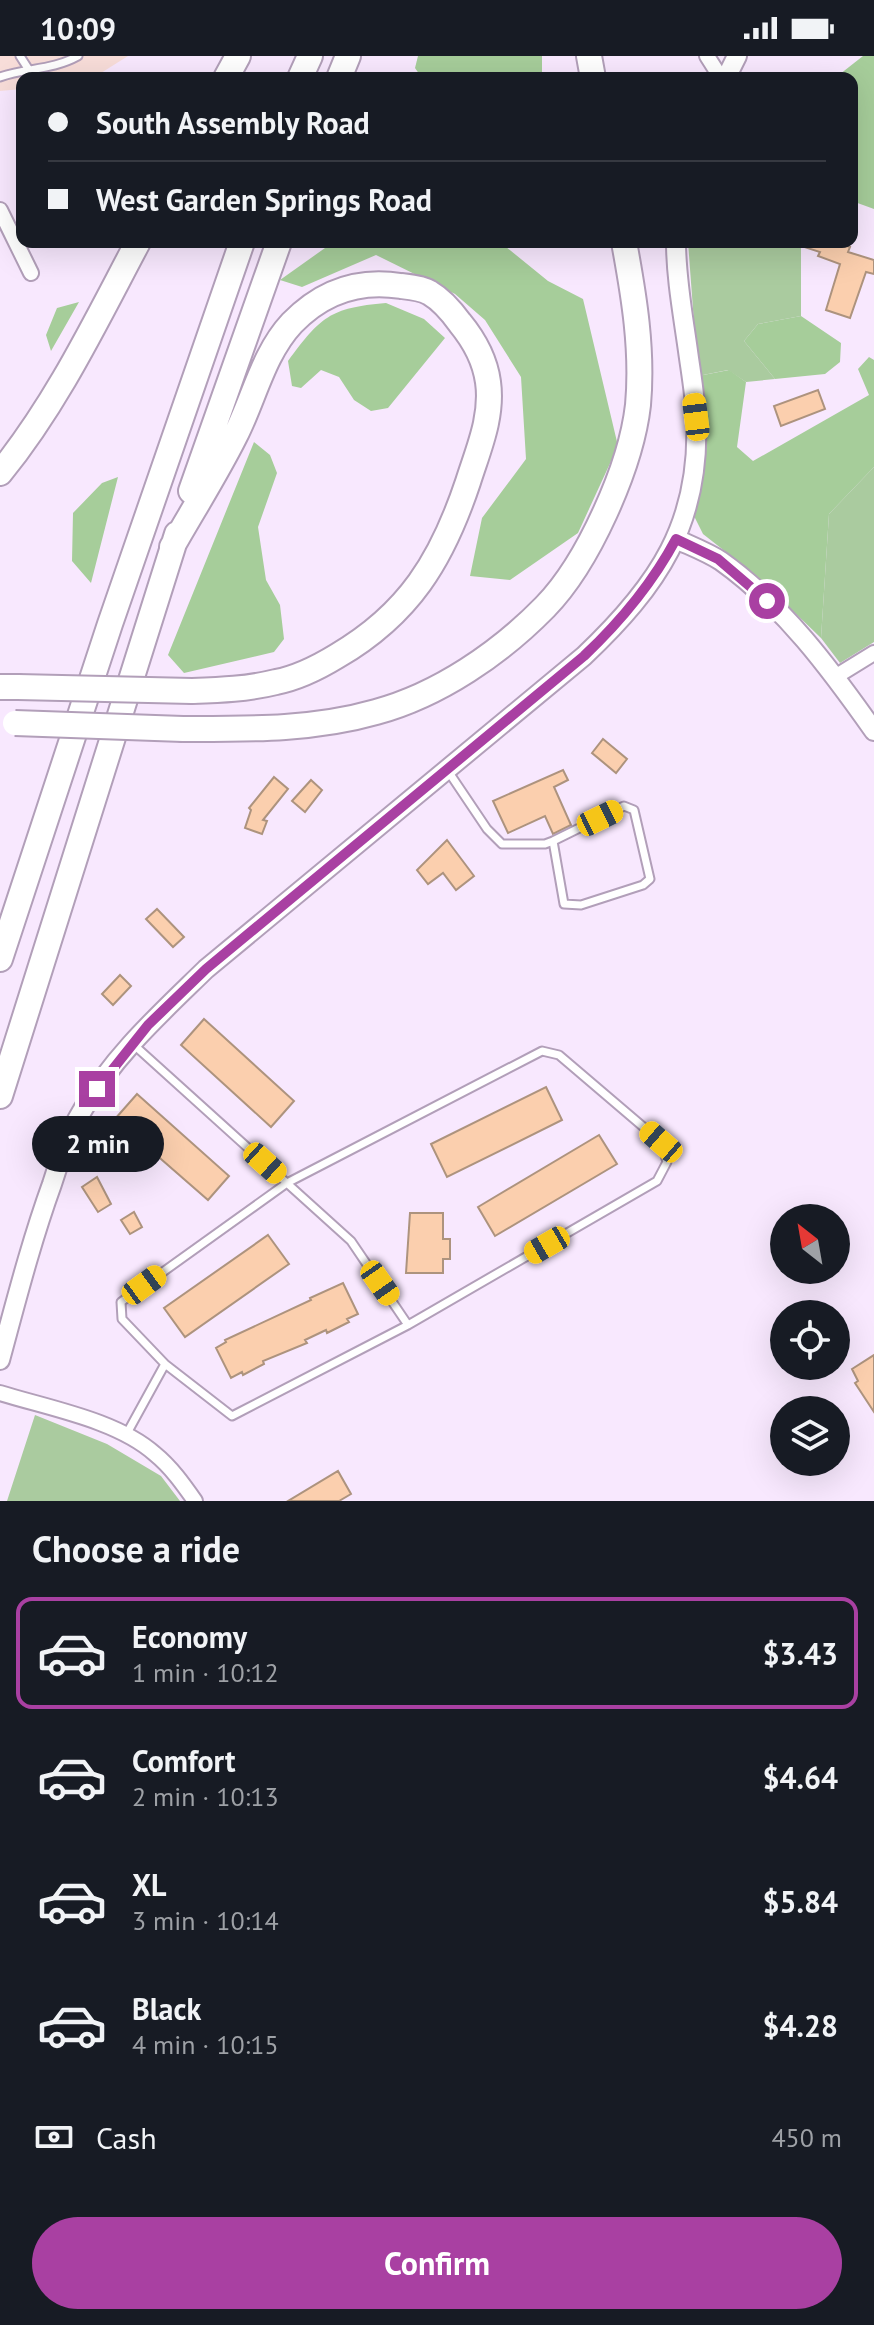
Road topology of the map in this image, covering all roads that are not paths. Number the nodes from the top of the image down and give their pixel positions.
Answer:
1 (20, 56) edge
2 (78, 56) edge
3 (707, 56) edge
4 (29, 70) junction
5 (21, 72) edge
6 (719, 72) edge
7 (0, 210) edge
8 (16, 243) edge
9 (19, 248) edge
10 (135, 248) edge
11 (240, 248) edge
12 (277, 248) edge
13 (625, 248) edge
14 (677, 248) edge
15 (31, 273) dead end
16 (0, 473) edge
17 (676, 539) junction
18 (172, 547) junction
19 (874, 653) edge
20 (835, 677) junction
21 (9, 687) edge
22 (8, 723) edge
23 (874, 731) edge
24 (447, 769) junction
25 (553, 841) junction
26 (0, 959) edge
27 (132, 1043) junction
28 (0, 1096) edge
29 (287, 1183) junction
30 (408, 1325) junction
31 (0, 1360) edge
32 (165, 1364) junction
33 (0, 1393) edge
34 (126, 1435) junction
35 (195, 1501) edge

1 - 4 lane
2 - 4 lane
3 - 6 street
4 - 5 lane
7 - 8 street
9 - 15 street
10 - 16 highway
11 - 26 highway
12 - 18 highway
13 - 22 highway, bridge
14 - 17 street
17 - 20 street
17 - 24 street
18 - 21 highway, bridge
18 - 28 highway
19 - 20 street
20 - 23 street
24 - 25 lane
24 - 27 street
25 - 25 lane
27 - 29 lane
27 - 31 street
29 - 30 lane
29 - 30 lane
29 - 32 lane
30 - 32 lane
32 - 34 lane
33 - 34 street
34 - 35 street

